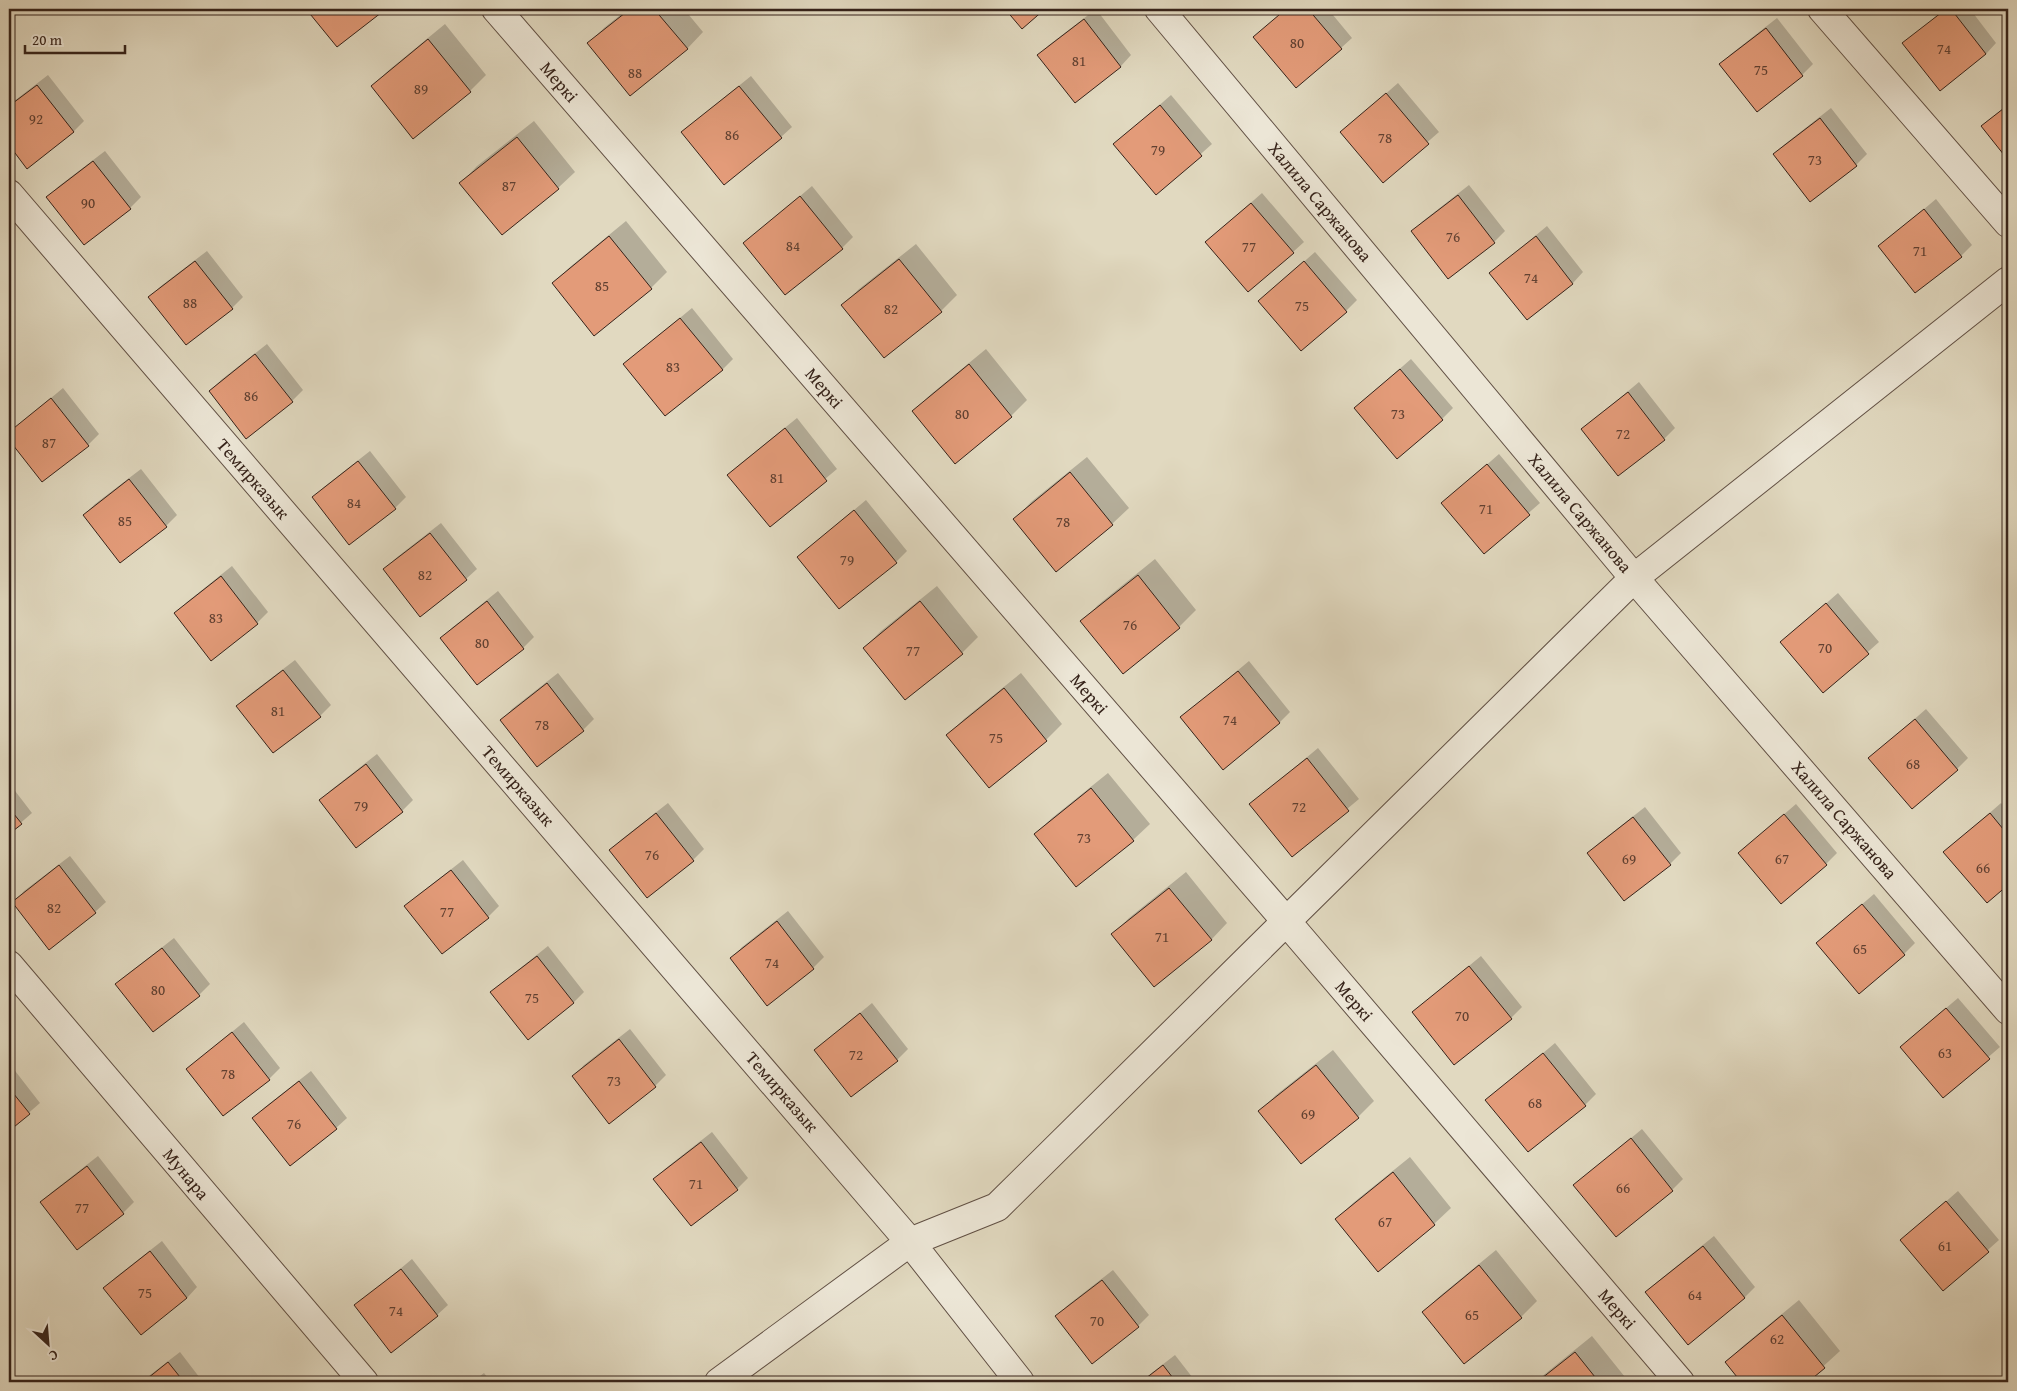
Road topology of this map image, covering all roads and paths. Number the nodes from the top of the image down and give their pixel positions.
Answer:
1 (496, 9) edge
2 (1159, 9) edge
3 (1822, 9) edge
4 (9, 194) edge
5 (2008, 223) edge
6 (2008, 281) edge
7 (1634, 578) junction
8 (1286, 921) junction
9 (9, 965) edge
10 (2008, 1010) edge
11 (910, 1242) junction
12 (364, 1382) edge
13 (720, 1382) edge
14 (1020, 1382) edge
15 (1680, 1382) edge

1 - 8 street, Меркі
2 - 7 street, Халила Саржанова
3 - 5 street
4 - 11 street, Темирказык
6 - 7 street
7 - 8 street
7 - 10 street, Халила Саржанова
8 - 11 street
8 - 15 street, Меркі
9 - 12 street, Мунара
11 - 13 street
11 - 14 street, Темирказык

